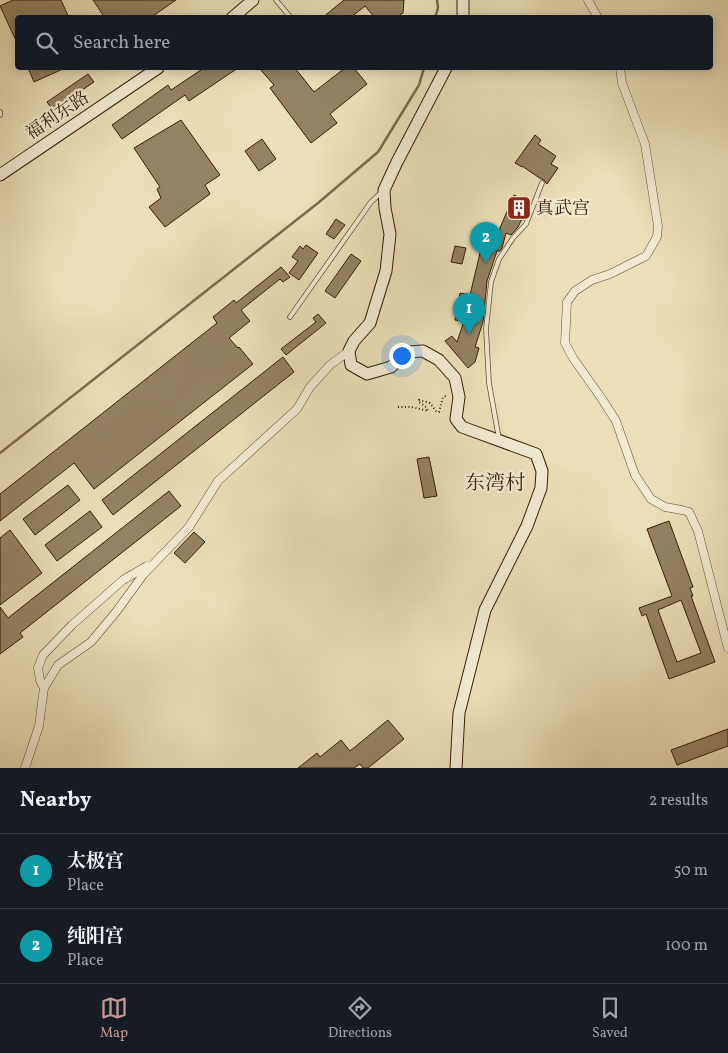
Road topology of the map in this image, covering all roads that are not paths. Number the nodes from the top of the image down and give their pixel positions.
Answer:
1 (253, 0) edge
2 (276, 0) edge
3 (463, 0) edge
4 (588, 0) edge
5 (236, 15) edge
6 (288, 15) edge
7 (463, 15) edge
8 (596, 15) edge
9 (155, 70) edge
10 (445, 70) edge
11 (620, 70) edge
12 (0, 174) edge
13 (542, 183) dead end
14 (384, 190) junction
15 (290, 317) dead end
16 (349, 351) junction
17 (500, 441) junction
18 (155, 562) junction
19 (728, 648) edge
20 (44, 688) junction
21 (25, 768) edge
22 (456, 768) edge

1 - 5 main road
2 - 6 lane
3 - 7 main road
4 - 8 street
9 - 12 main road, 福利东路
10 - 14 main road
11 - 19 street
13 - 17 lane
14 - 15 lane
14 - 16 main road
16 - 17 main road
16 - 18 street
17 - 22 main road
18 - 20 street
18 - 20 street
20 - 21 street

